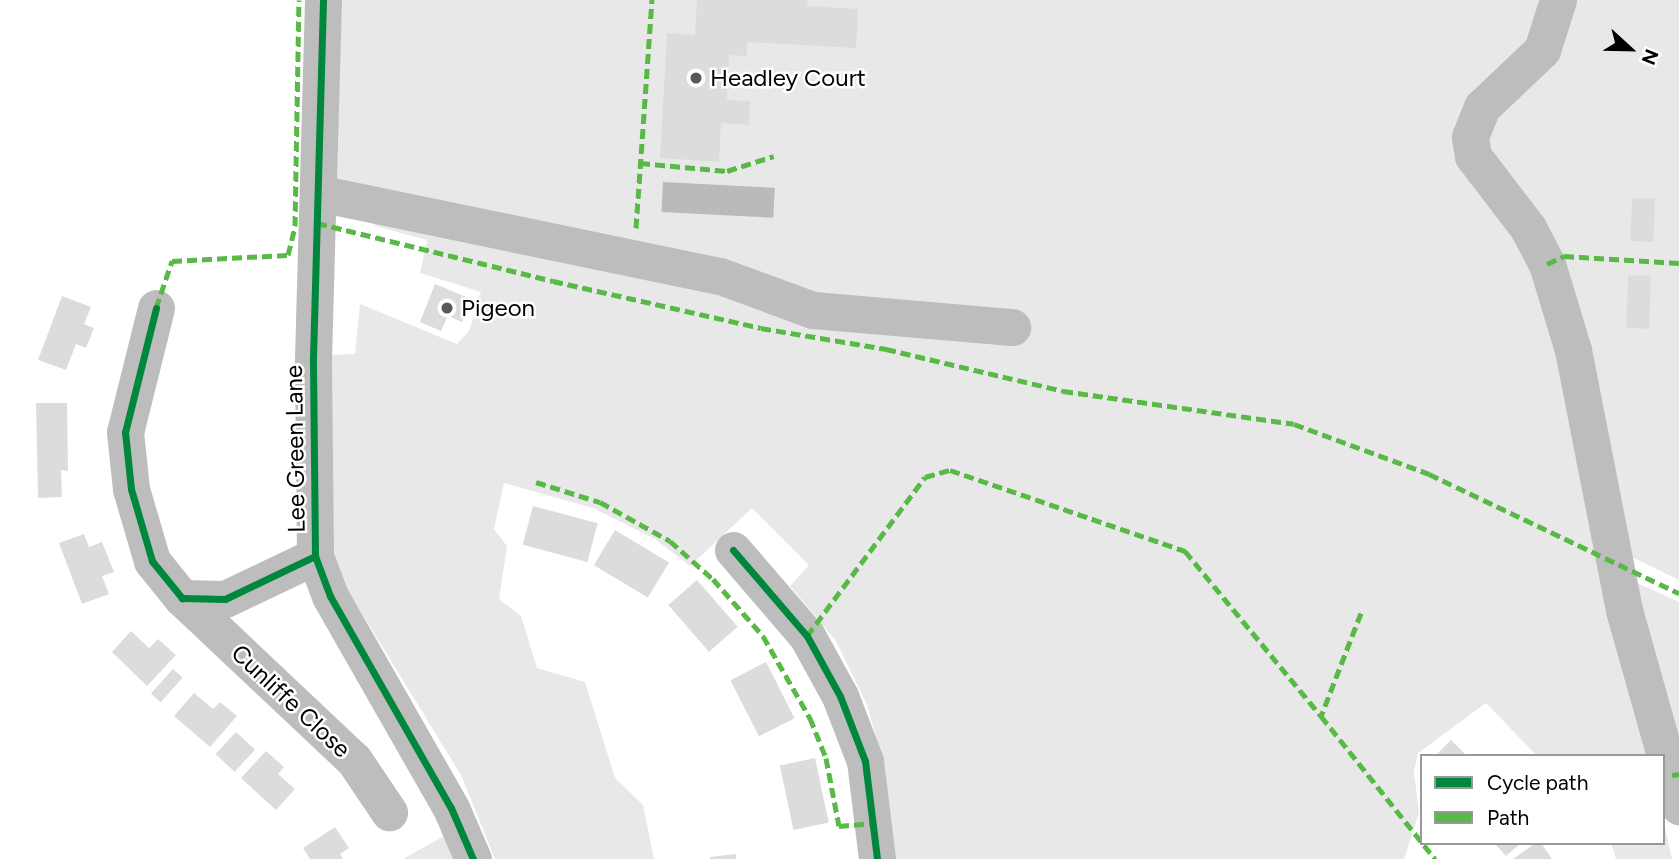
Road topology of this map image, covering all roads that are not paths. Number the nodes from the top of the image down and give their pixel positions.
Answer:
1 (323, 0) edge
2 (1558, 0) edge
3 (318, 194) junction
4 (156, 308) dead end
5 (1012, 327) dead end
6 (733, 550) dead end
7 (315, 556) junction
8 (182, 598) junction
9 (1664, 754) edge
10 (1665, 756) edge
11 (1679, 806) edge
12 (389, 812) dead end
13 (473, 859) edge
14 (877, 859) edge

1 - 3 street, Lee Green Lane
2 - 9 street
3 - 5 street
3 - 7 street, Lee Green Lane
4 - 8 street, Cunliffe Close
6 - 14 street
7 - 8 street
7 - 13 street, Lee Green Lane
8 - 12 street, Cunliffe Close
10 - 11 street

